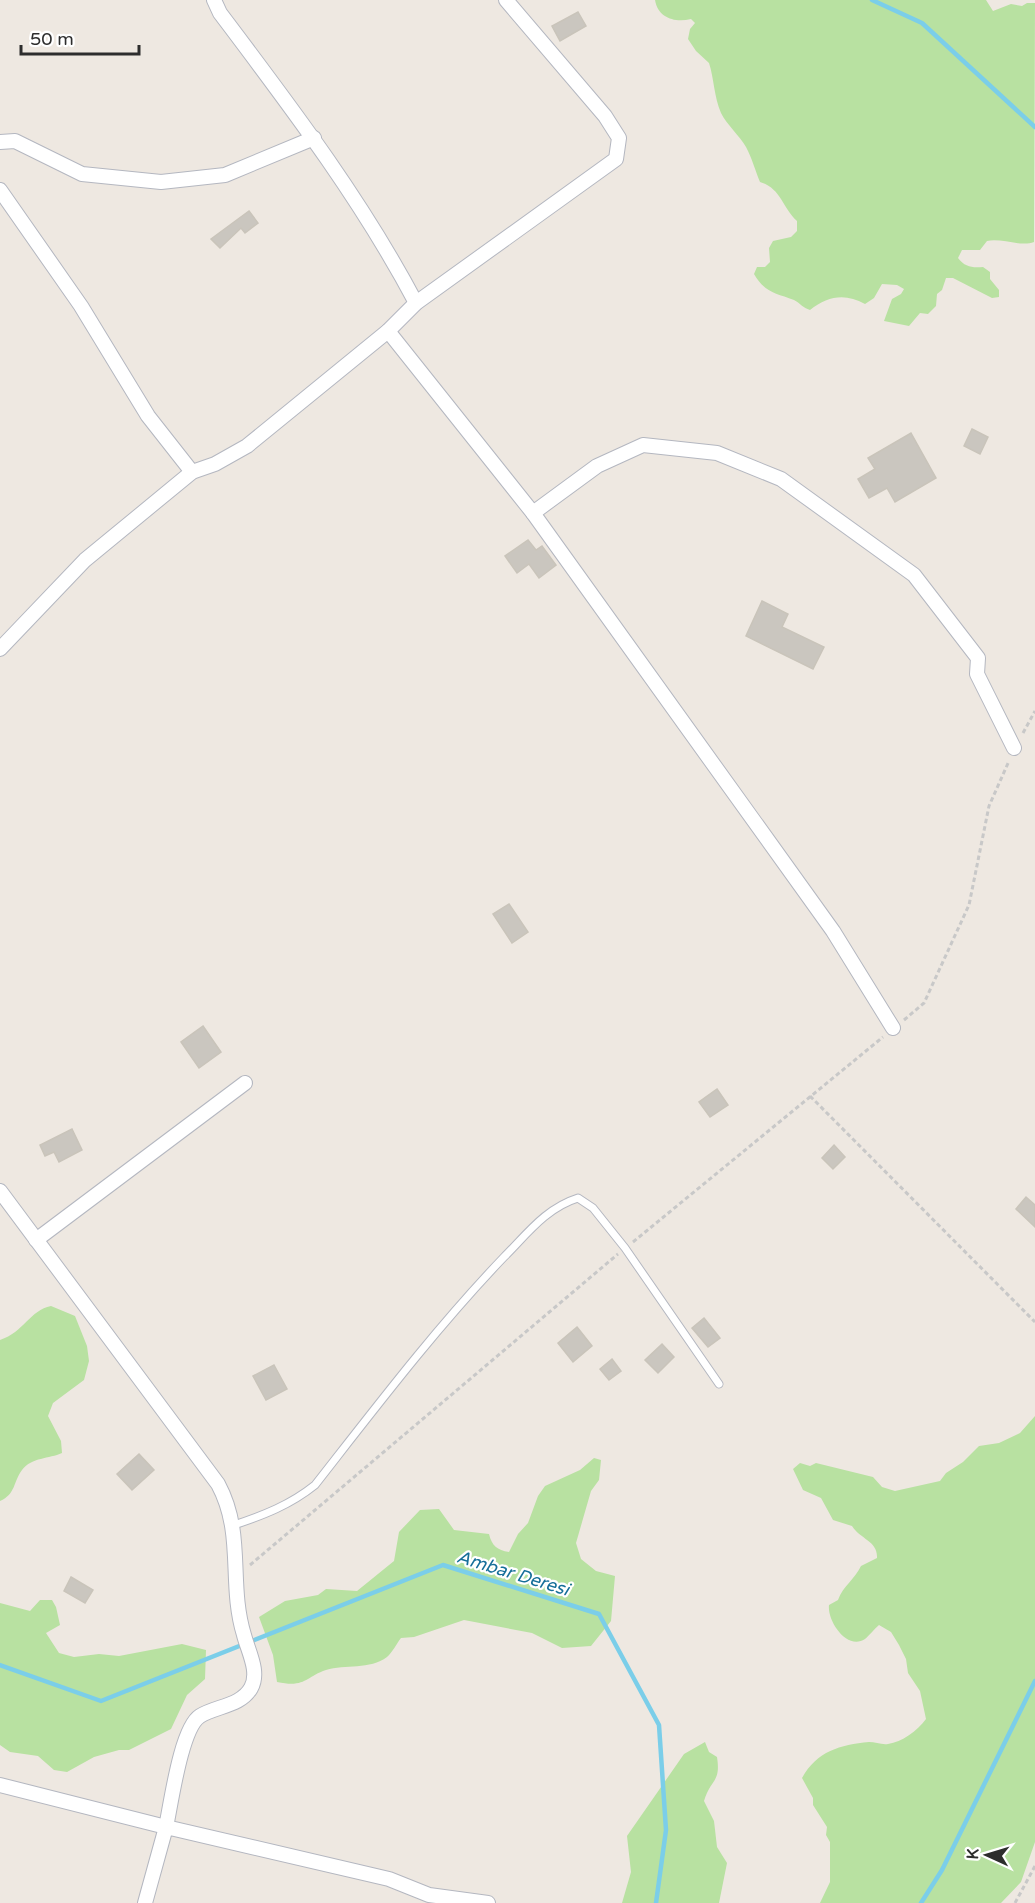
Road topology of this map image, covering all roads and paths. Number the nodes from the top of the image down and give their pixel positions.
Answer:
1 (214, 0) edge
2 (506, 0) edge
3 (314, 138) junction
4 (0, 142) edge
5 (0, 190) edge
6 (416, 303) junction
7 (388, 331) junction
8 (192, 472) junction
9 (534, 513) junction
10 (0, 649) edge
11 (1035, 711) edge
12 (1014, 748) junction
13 (893, 1028) junction
14 (245, 1083) dead end
15 (810, 1096) junction
16 (0, 1191) edge
17 (36, 1240) junction
18 (625, 1248) junction
19 (1035, 1322) edge
20 (719, 1384) dead end
21 (234, 1525) junction
22 (235, 1578) junction
23 (0, 1785) edge
24 (166, 1827) junction
25 (1035, 1866) edge
26 (428, 1899) edge
27 (145, 1903) edge
28 (488, 1903) edge
29 (1015, 1903) edge

1 - 3 street
2 - 6 street
3 - 4 street
3 - 6 street
5 - 8 street
6 - 7 street
7 - 8 street
7 - 9 street
8 - 10 street
9 - 12 street
9 - 13 street
11 - 12 path
12 - 13 path
13 - 15 path
14 - 17 street
15 - 18 path
15 - 19 path
16 - 17 street
17 - 21 street
18 - 20 lane
18 - 21 lane
18 - 22 path
21 - 22 street
22 - 24 street
23 - 24 street
24 - 26 street
24 - 27 street
25 - 29 path
26 - 28 street

